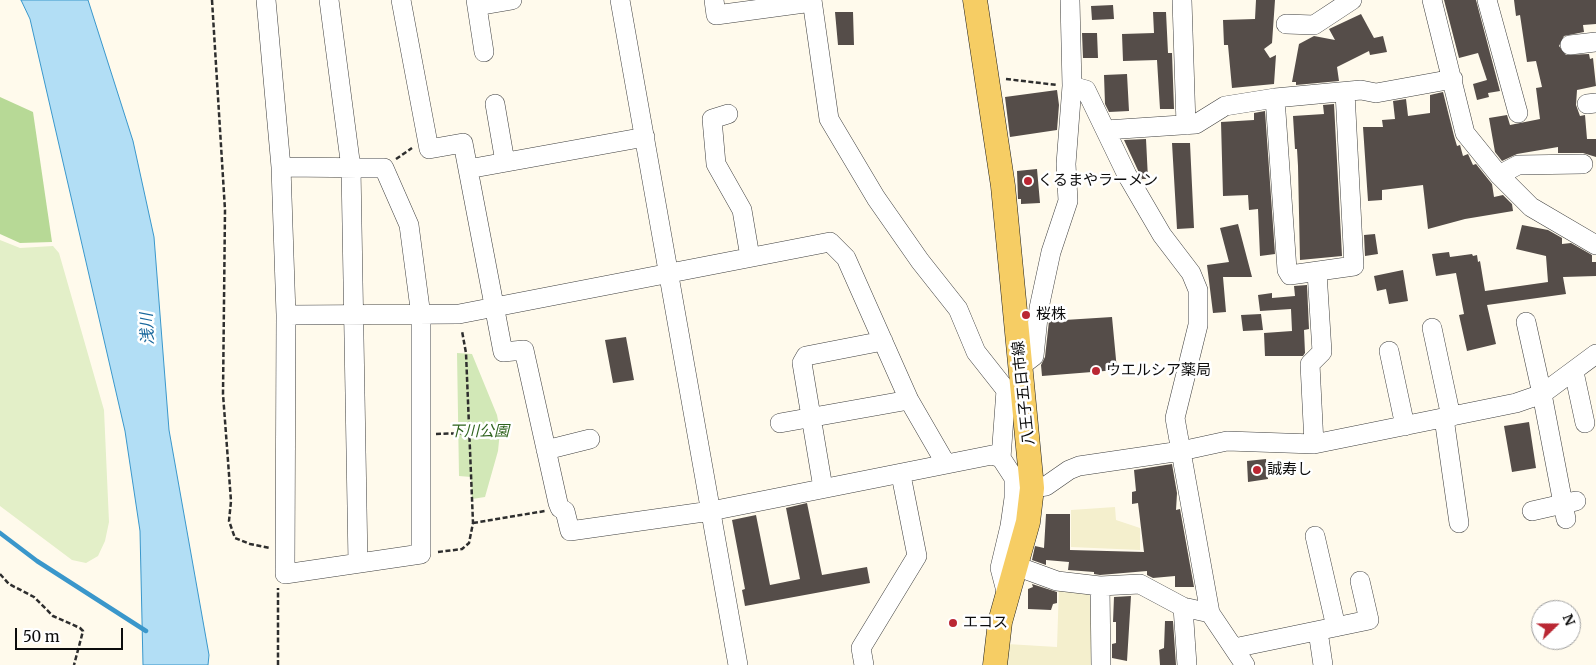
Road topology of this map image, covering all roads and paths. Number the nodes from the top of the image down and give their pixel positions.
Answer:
1 (212, 0) edge
2 (266, 0) edge
3 (329, 0) edge
4 (401, 0) edge
5 (512, 0) edge
6 (620, 0) edge
7 (714, 0) edge
8 (975, 0) edge
9 (1070, 0) edge
10 (1182, 0) edge
11 (1352, 0) edge
12 (1432, 0) edge
13 (1488, 0) edge
14 (812, 1) edge
15 (477, 3) edge
16 (1286, 24) dead end
17 (1596, 42) edge
18 (1570, 45) dead end
19 (484, 52) dead end
20 (997, 78) dead end
21 (1453, 79) junction
22 (1072, 86) junction
23 (1345, 92) junction
24 (1275, 98) junction
25 (495, 104) dead end
26 (1518, 113) dead end
27 (728, 114) dead end
28 (1186, 125) junction
29 (1106, 130) junction
30 (645, 137) junction
31 (428, 144) junction
32 (505, 162) junction
33 (1583, 164) dead end
34 (281, 167) junction
35 (351, 168) junction
36 (384, 168) junction
37 (468, 169) junction
38 (1499, 175) junction
39 (1596, 245) edge
40 (750, 258) junction
41 (670, 272) junction
42 (1317, 272) junction
43 (494, 308) junction
44 (459, 314) junction
45 (286, 315) junction
46 (354, 315) junction
47 (421, 316) junction
48 (1526, 322) dead end
49 (1432, 328) dead end
50 (883, 341) junction
51 (1596, 354) edge
52 (1386, 355) dead end
53 (1021, 366) junction
54 (1574, 372) junction
55 (1015, 392) junction
56 (1542, 394) junction
57 (909, 400) junction
58 (1448, 417) junction
59 (811, 418) junction
60 (780, 423) dead end
61 (1585, 424) dead end
62 (1405, 426) junction
63 (469, 433) junction
64 (421, 435) junction
65 (590, 439) dead end
66 (1314, 444) junction
67 (546, 450) junction
68 (1181, 451) junction
69 (1001, 458) junction
70 (946, 464) junction
71 (901, 475) junction
72 (823, 488) junction
73 (1032, 488) junction
74 (560, 508) junction
75 (711, 511) junction
76 (1532, 511) dead end
77 (473, 523) junction
78 (1459, 523) dead end
79 (1315, 536) dead end
80 (286, 552) junction
81 (421, 554) junction
82 (358, 563) junction
83 (1016, 566) junction
84 (0, 574) edge
85 (285, 574) junction
86 (1360, 582) dead end
87 (1100, 586) junction
88 (1007, 595) junction
89 (1184, 607) junction
90 (1210, 613) junction
91 (1327, 630) junction
92 (1234, 648) junction
93 (74, 665) edge
94 (278, 665) edge
95 (738, 665) edge
96 (864, 665) edge
97 (995, 665) edge
98 (1101, 665) edge
99 (1187, 665) edge
100 (1245, 665) edge
101 (1323, 665) edge

1 - 80 path
2 - 34 street
3 - 35 street
4 - 31 street
5 - 15 street
6 - 30 street
7 - 14 street
8 - 53 main road, 八王子五日市線
9 - 22 street
10 - 28 street
11 - 16 street
12 - 21 street
13 - 26 street
14 - 55 street
15 - 19 street
17 - 18 street
20 - 22 path
21 - 23 street
21 - 38 street
22 - 29 street
22 - 53 street
23 - 24 street
23 - 42 street
24 - 28 street
24 - 42 street
25 - 32 street
27 - 40 street
28 - 29 street
29 - 68 street
30 - 32 street
30 - 41 street
31 - 36 path
31 - 37 street
32 - 37 street
33 - 38 street
34 - 35 street
34 - 45 street
35 - 36 street
35 - 46 street
36 - 47 street
37 - 43 street
38 - 39 street
40 - 41 street
40 - 50 street
41 - 43 street
41 - 75 street
42 - 66 street
43 - 44 street
43 - 67 street
44 - 47 street
44 - 63 path
45 - 46 street
45 - 80 street
46 - 47 street
46 - 82 street
47 - 64 street
48 - 56 street
49 - 58 street
50 - 57 street
50 - 59 street
51 - 54 street
52 - 62 street
53 - 55 main road, 八王子五日市線
54 - 56 street
54 - 61 street
55 - 69 street
55 - 73 main road, 八王子五日市線
56 - 58 street
56 - 76 street
57 - 59 street
57 - 70 street
58 - 62 street
58 - 78 street
59 - 60 street
59 - 72 street
62 - 66 street
63 - 64 path
63 - 77 path
64 - 81 street
65 - 67 street
66 - 68 street
67 - 74 street
68 - 73 street
68 - 90 street
69 - 70 street
69 - 88 street
70 - 71 street
71 - 72 street
71 - 96 street
72 - 75 street
73 - 83 main road, 八王子五日市線
74 - 75 street
74 - 77 path
75 - 95 street
77 - 81 path
79 - 91 street
80 - 85 street
81 - 82 street
82 - 85 street
83 - 87 street
83 - 88 main road, 八王子五日市線
84 - 93 path
85 - 94 path
86 - 91 street
87 - 89 street
87 - 98 street
88 - 97 main road, 八王子五日市線
89 - 90 street
89 - 99 street
90 - 92 street
91 - 92 street
91 - 101 street
92 - 100 street

